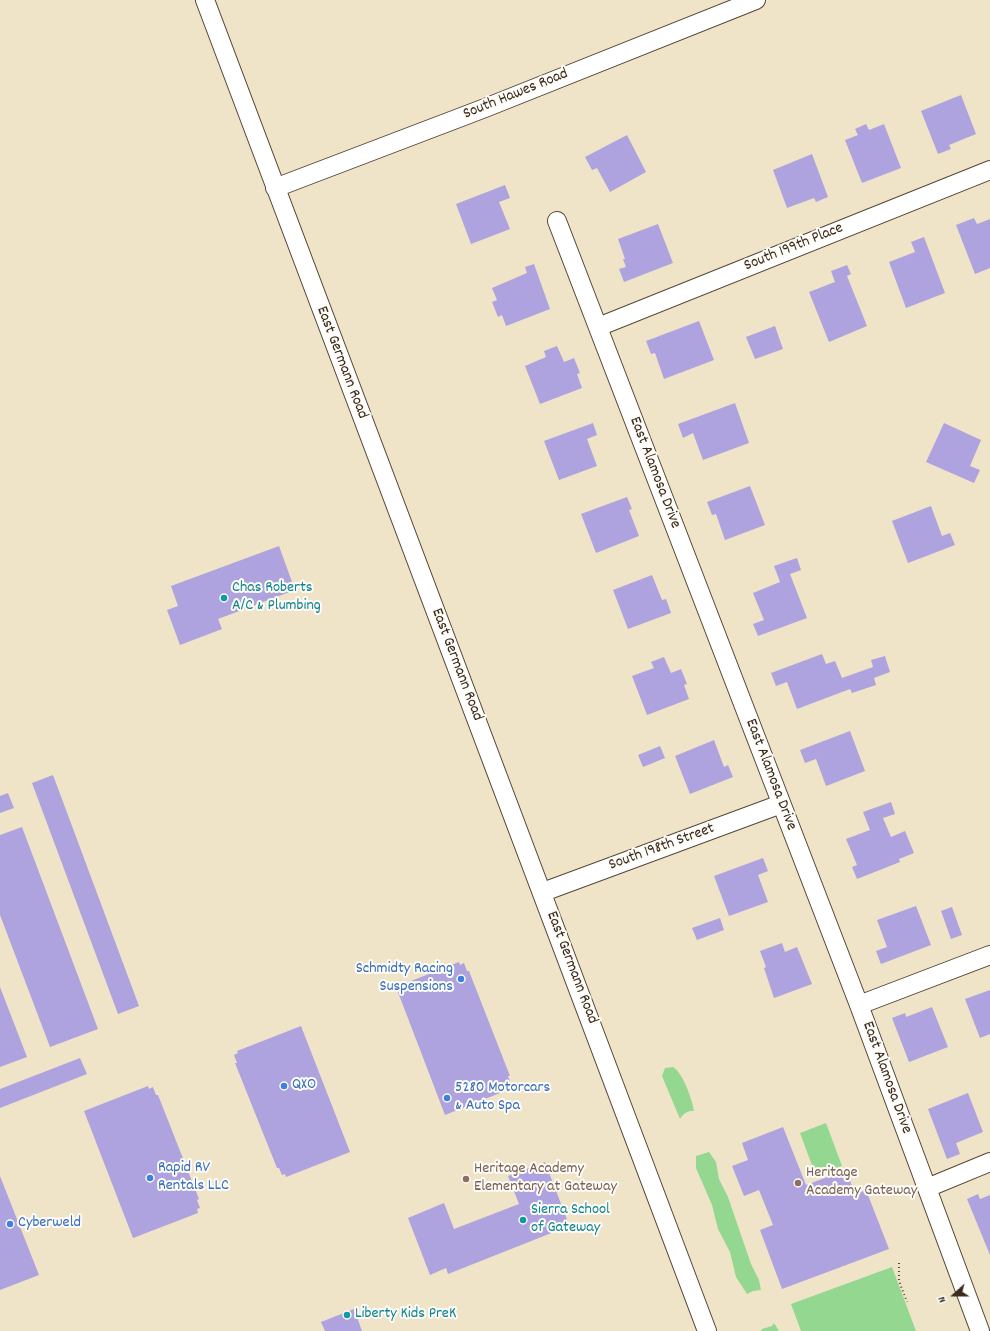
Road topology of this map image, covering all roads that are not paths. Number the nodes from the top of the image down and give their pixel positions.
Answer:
1 (205, 0) edge
2 (756, 0) edge
3 (990, 170) edge
4 (275, 188) junction
5 (557, 221) dead end
6 (598, 327) junction
7 (781, 804) junction
8 (543, 892) junction
9 (990, 955) edge
10 (859, 1005) junction
11 (990, 1162) edge
12 (927, 1188) junction
13 (707, 1331) edge
14 (980, 1331) edge

1 - 4 street, East Germann Road
2 - 4 street, South Hawes Road
3 - 6 street, South 199th Place
4 - 8 street, East Germann Road
5 - 6 street, East Alamosa Drive
6 - 7 street, East Alamosa Drive
7 - 8 street, South 198th Street
7 - 10 street, East Alamosa Drive
8 - 13 street, East Germann Road
9 - 10 street
10 - 12 street, East Alamosa Drive
11 - 12 street
12 - 14 street, East Alamosa Drive

